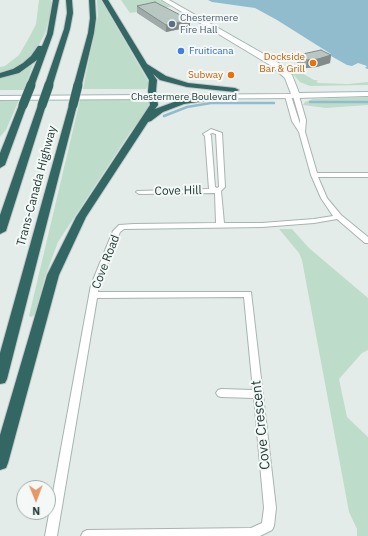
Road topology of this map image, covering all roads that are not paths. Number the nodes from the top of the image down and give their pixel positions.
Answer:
1 (56, 0) edge
2 (69, 0) edge
3 (92, 0) edge
4 (105, 0) edge
5 (165, 0) edge
6 (50, 34) junction
7 (143, 63) junction
8 (0, 76) edge
9 (368, 89) edge
10 (234, 90) junction
11 (0, 92) edge
12 (291, 93) junction
13 (152, 94) junction
14 (368, 94) edge
15 (227, 96) junction
16 (0, 98) edge
17 (143, 124) junction
18 (15, 126) junction
19 (0, 146) edge
20 (0, 165) edge
21 (314, 175) junction
22 (368, 175) edge
23 (218, 191) junction
24 (139, 192) dead end
25 (338, 217) junction
26 (220, 226) junction
27 (0, 231) edge
28 (368, 241) edge
29 (94, 294) junction
30 (0, 379) edge
31 (221, 393) dead end
32 (257, 394) junction
33 (0, 464) edge
34 (51, 536) edge
35 (87, 536) edge

1 - 6 highway
2 - 27 highway, Trans-Canada Highway, bridge
3 - 30 highway, Trans-Canada Highway, bridge
4 - 7 highway
5 - 12 main road
6 - 8 highway
6 - 18 highway, bridge
7 - 10 highway
7 - 13 highway
9 - 12 main road, Chestermere Boulevard
10 - 12 main road, Chestermere Boulevard
10 - 13 main road, Chestermere Boulevard
11 - 13 main road, Chestermere Boulevard
12 - 14 main road, Chestermere Boulevard
12 - 15 main road, Chestermere Boulevard
12 - 21 street
13 - 15 main road, Chestermere Boulevard
13 - 16 main road, Chestermere Boulevard
13 - 17 highway
15 - 17 highway
17 - 33 highway
18 - 19 highway
18 - 20 highway
21 - 22 street
21 - 25 street
23 - 23 street
23 - 24 street, Cove Hill
23 - 26 street
25 - 26 street, Cove Road
25 - 28 street
26 - 29 street, Cove Road
29 - 32 street, Cove Crescent
29 - 34 street, Cove Road
31 - 32 street
32 - 35 street, Cove Crescent

